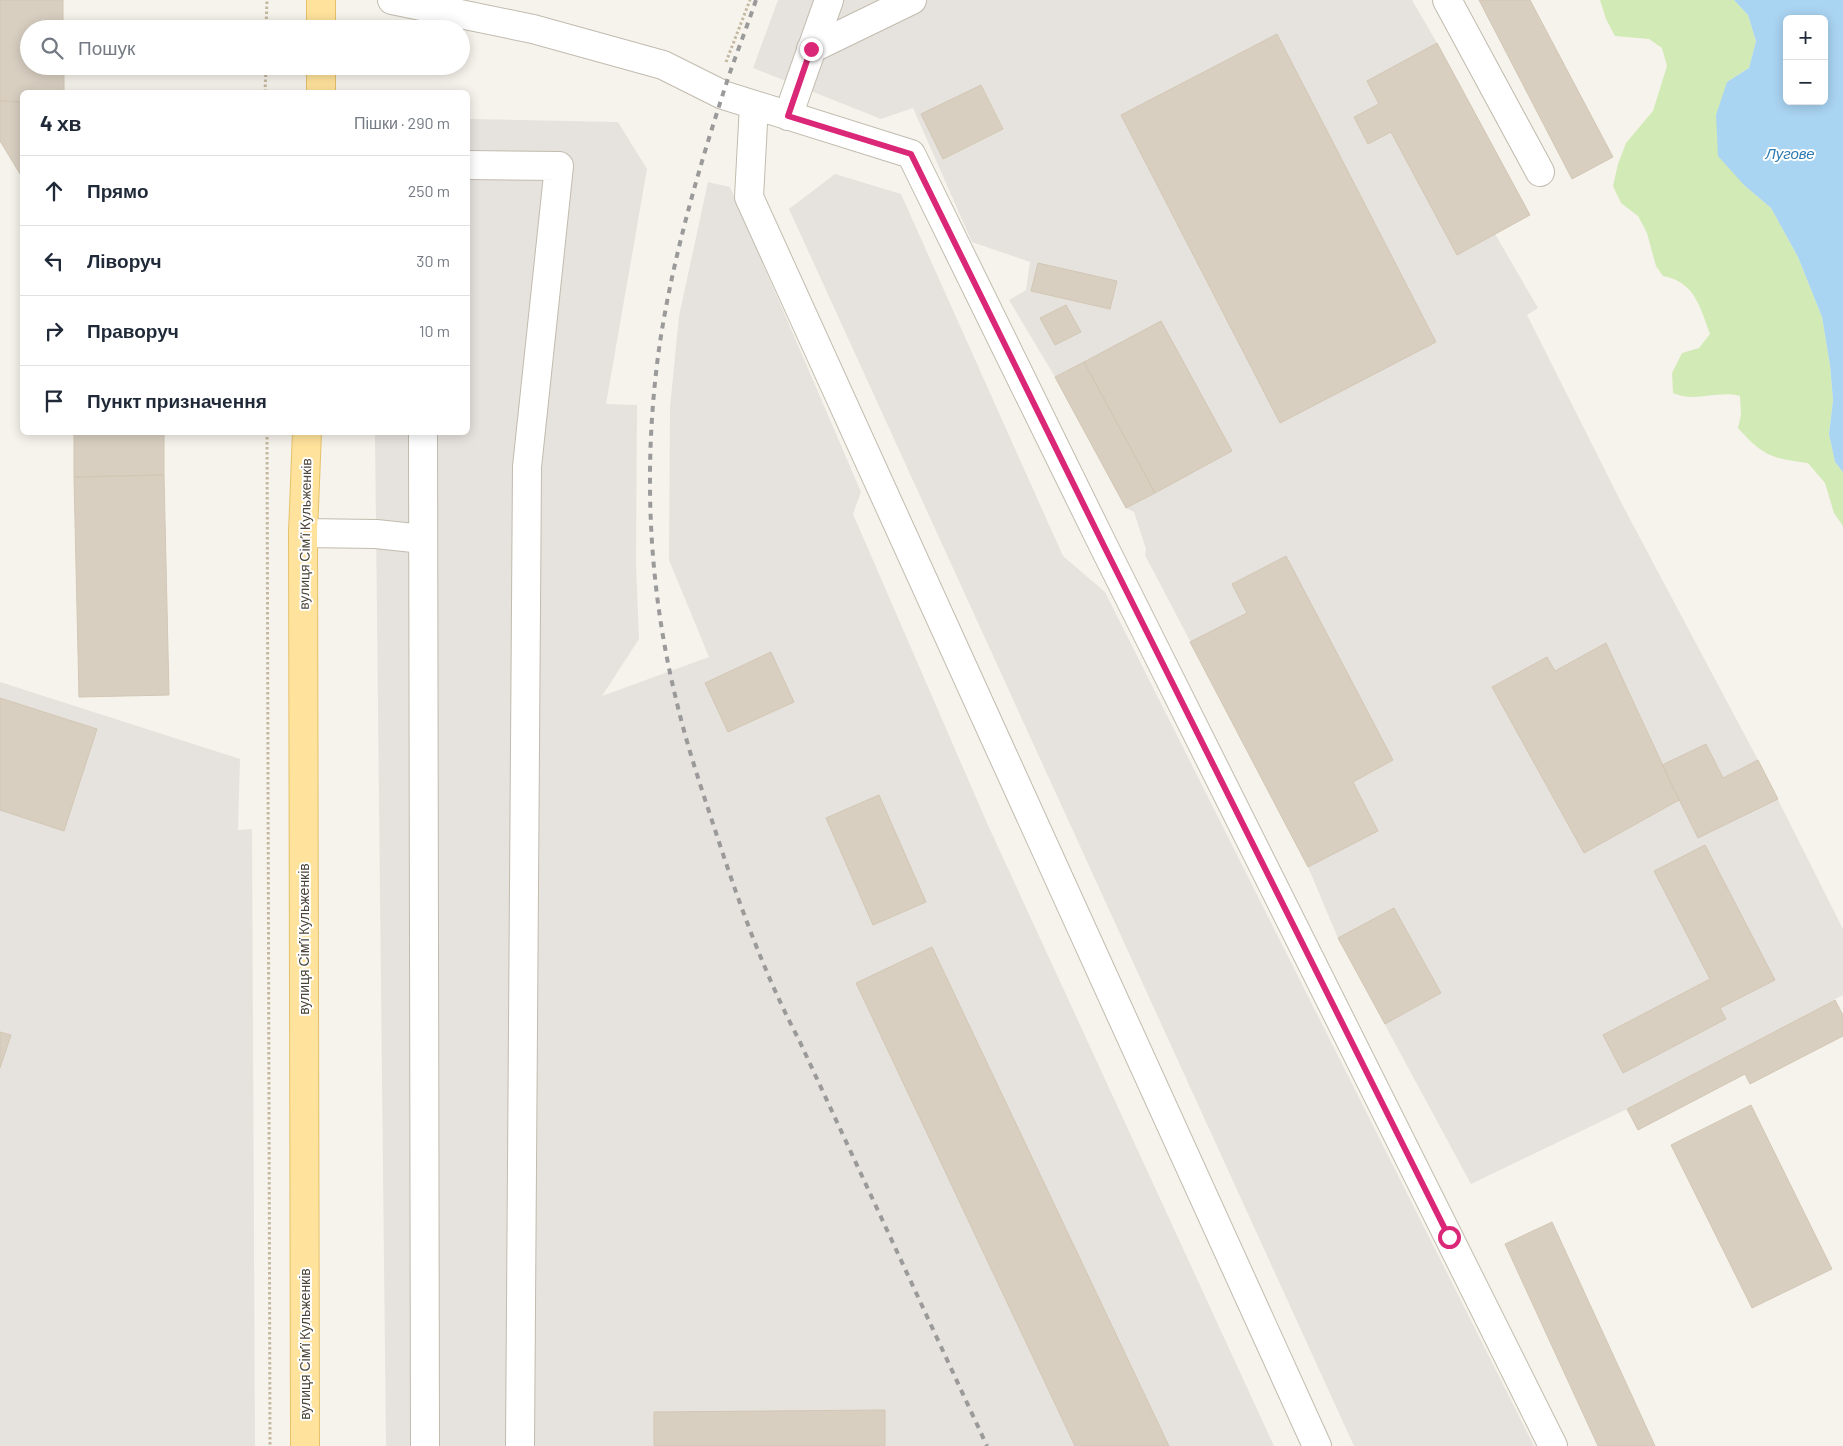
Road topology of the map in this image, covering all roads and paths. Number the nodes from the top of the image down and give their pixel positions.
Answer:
1 (267, 0) edge
2 (321, 0) edge
3 (392, 0) edge
4 (750, 0) edge
5 (829, 0) edge
6 (912, 0) edge
7 (1447, 0) edge
8 (266, 20) edge
9 (321, 20) edge
10 (811, 49) junction
11 (266, 75) edge
12 (321, 75) edge
13 (265, 90) edge
14 (321, 90) edge
15 (715, 91) junction
16 (754, 105) junction
17 (788, 116) junction
18 (470, 164) edge
19 (1540, 172) dead end
20 (267, 435) edge
21 (307, 435) edge
22 (422, 435) edge
23 (303, 533) junction
24 (423, 538) junction
25 (270, 1446) edge
26 (305, 1446) edge
27 (425, 1446) edge
28 (520, 1446) edge
29 (1317, 1446) edge
30 (1553, 1446) edge

1 - 8 path
2 - 9 main road
3 - 15 lane
4 - 15 path
5 - 10 lane
6 - 10 lane
7 - 19 lane
10 - 17 lane
11 - 13 path
12 - 14 main road
15 - 16 lane
16 - 17 lane
16 - 29 lane
17 - 30 lane
18 - 28 lane
20 - 25 path
21 - 23 main road, вулиця Сімʼї Кульженків
22 - 24 lane
23 - 24 lane
23 - 26 main road, вулиця Сімʼї Кульженків
24 - 27 lane

